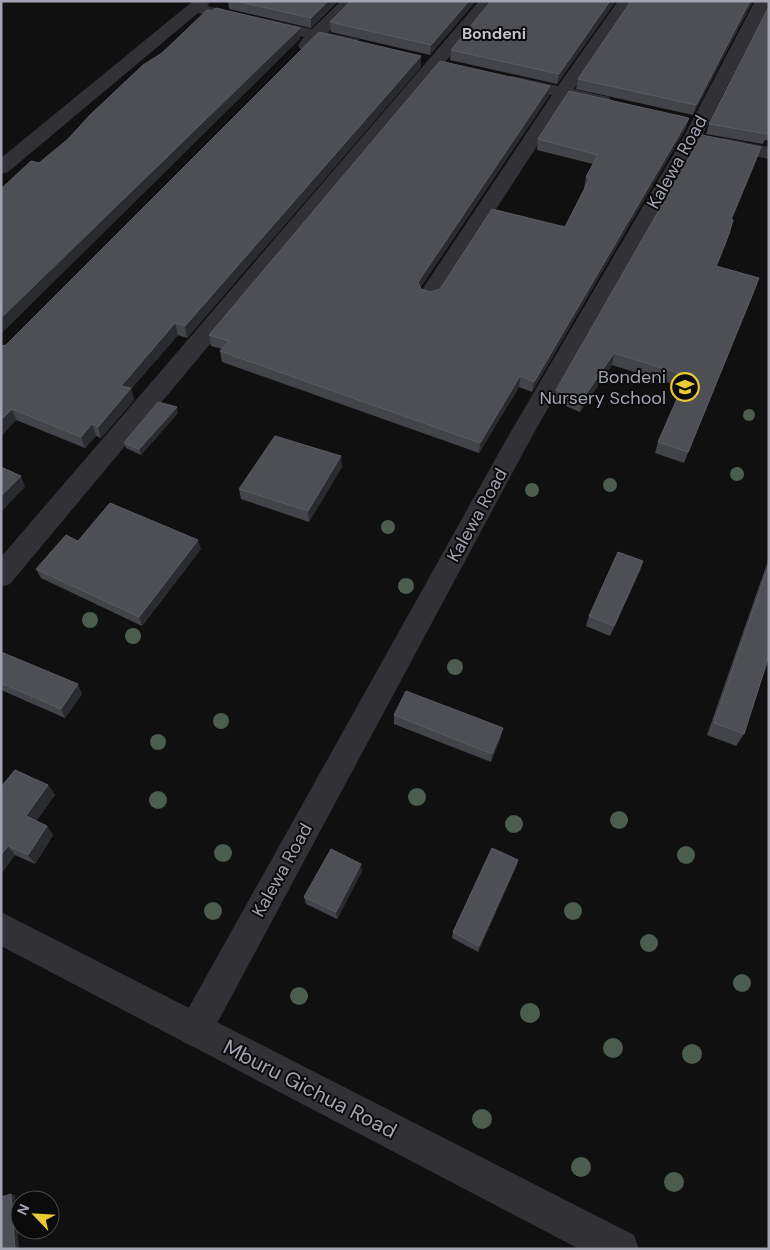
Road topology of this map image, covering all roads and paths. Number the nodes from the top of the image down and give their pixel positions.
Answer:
1 (350, 1) edge
2 (488, 1) edge
3 (626, 1) edge
4 (763, 1) edge
5 (199, 4) edge
6 (317, 34) junction
7 (371, 48) edge
8 (296, 55) edge
9 (499, 78) edge
10 (563, 92) junction
11 (617, 105) edge
12 (691, 127) junction
13 (769, 153) edge
14 (1, 168) edge
15 (430, 294) edge
16 (1, 576) edge
17 (1, 928) edge
18 (195, 1030) junction
19 (620, 1249) edge

1 - 6 street
2 - 16 street
3 - 10 street
4 - 12 street, Kalewa Road
5 - 6 street
5 - 14 street
6 - 7 street
6 - 8 street
9 - 10 street
10 - 11 street
10 - 15 street
12 - 13 street
12 - 18 street, Kalewa Road
17 - 18 street, Mburu Gichua Road
18 - 19 street, Mburu Gichua Road

